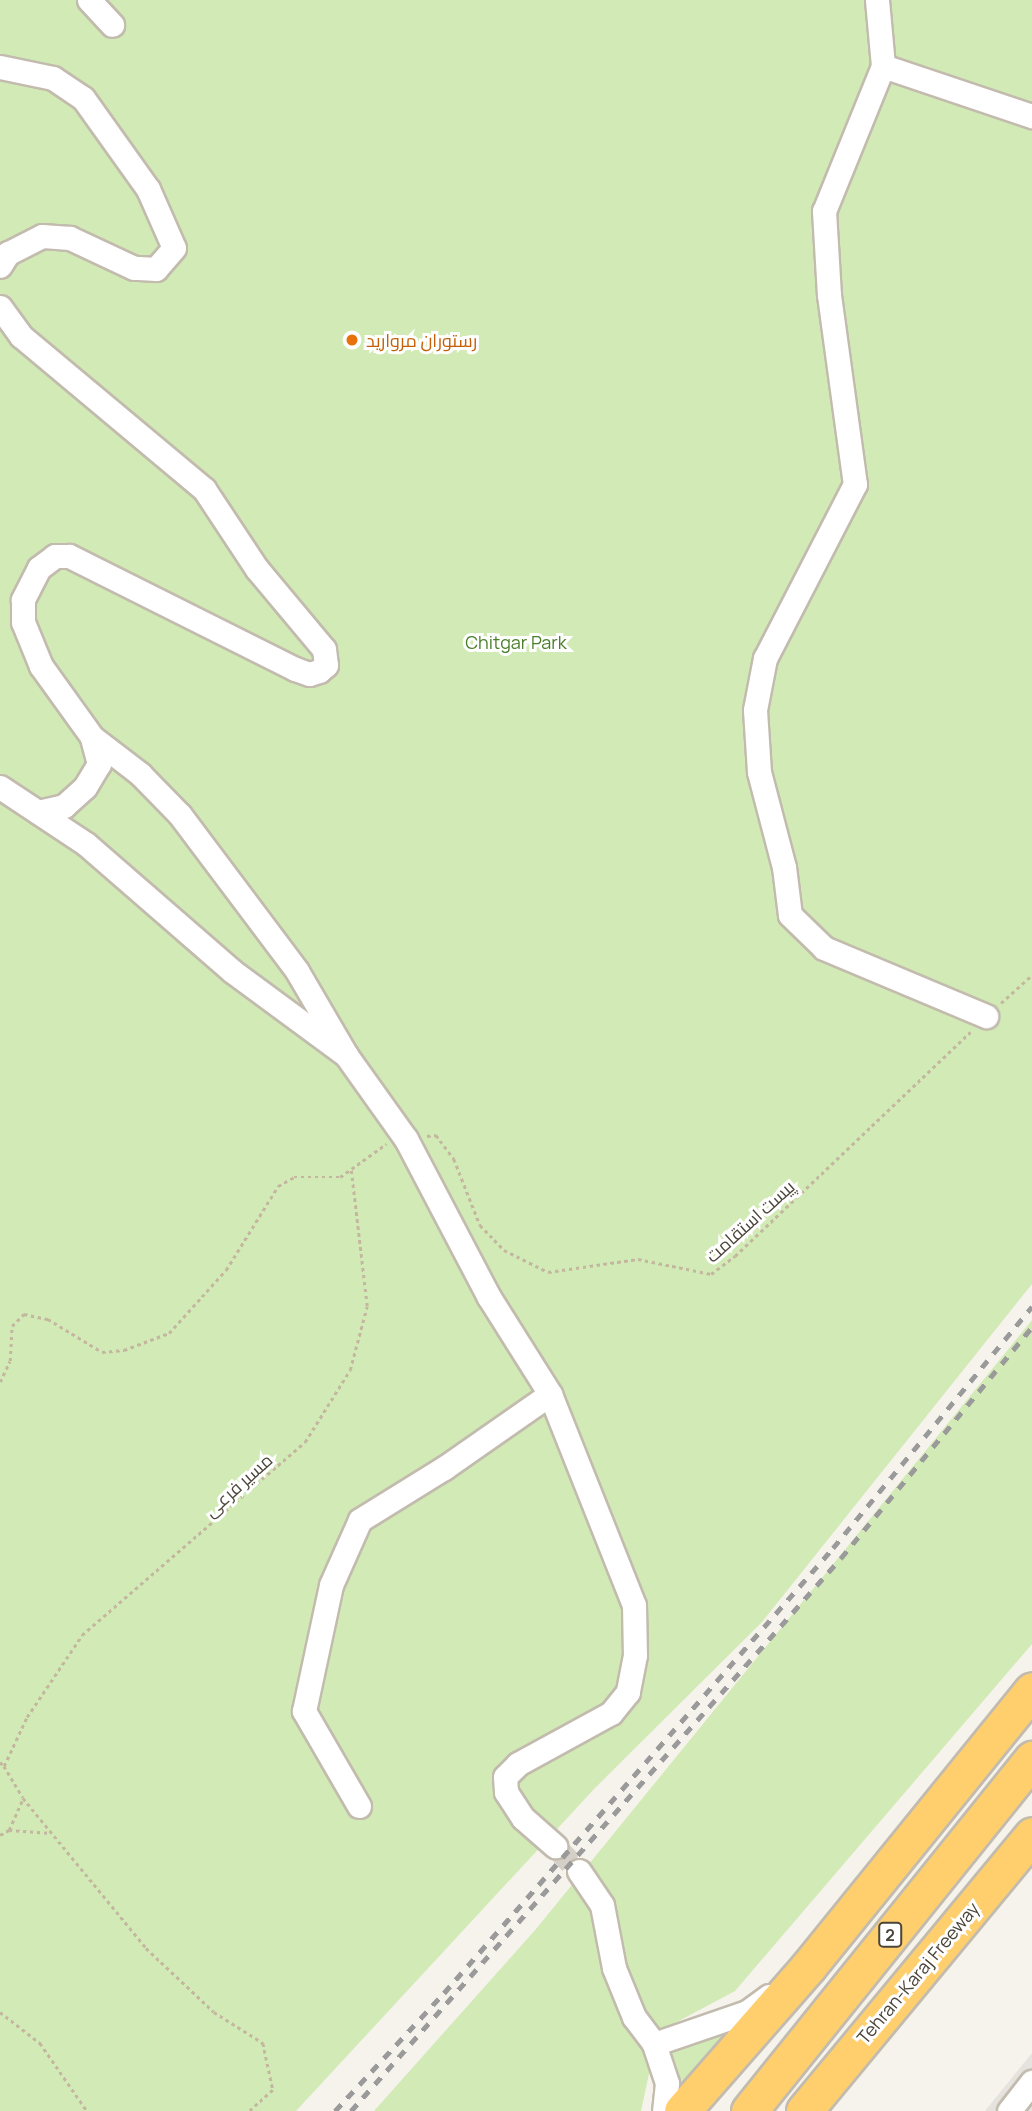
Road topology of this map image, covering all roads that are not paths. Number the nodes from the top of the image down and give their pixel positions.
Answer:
1 (89, 0) edge
2 (877, 0) edge
3 (112, 25) dead end
4 (883, 66) junction
5 (0, 67) edge
6 (1032, 116) edge
7 (0, 266) edge
8 (0, 307) edge
9 (92, 737) junction
10 (0, 787) edge
11 (38, 812) junction
12 (986, 1016) road end
13 (346, 1055) junction
14 (550, 1394) junction
15 (1032, 1690) edge
16 (1032, 1759) edge
17 (359, 1806) dead end
18 (1032, 1835) edge
19 (555, 1846) tunnel mouth
20 (579, 1871) tunnel mouth
21 (808, 1967) junction
22 (654, 2044) junction
23 (1032, 2082) edge
24 (664, 2111) edge
25 (681, 2111) edge
26 (749, 2111) edge
27 (804, 2111) edge
28 (1009, 2111) edge

1 - 3 street
2 - 4 street
4 - 6 street
4 - 12 street
5 - 7 street
8 - 9 street
9 - 11 street
9 - 13 street
10 - 11 street
11 - 13 street
13 - 14 street
14 - 17 street
14 - 19 street
15 - 21 highway
16 - 26 highway, 2
18 - 27 highway, Tehran-Karaj Freeway
20 - 22 street
21 - 22 street
21 - 25 highway
22 - 24 street
23 - 28 street

